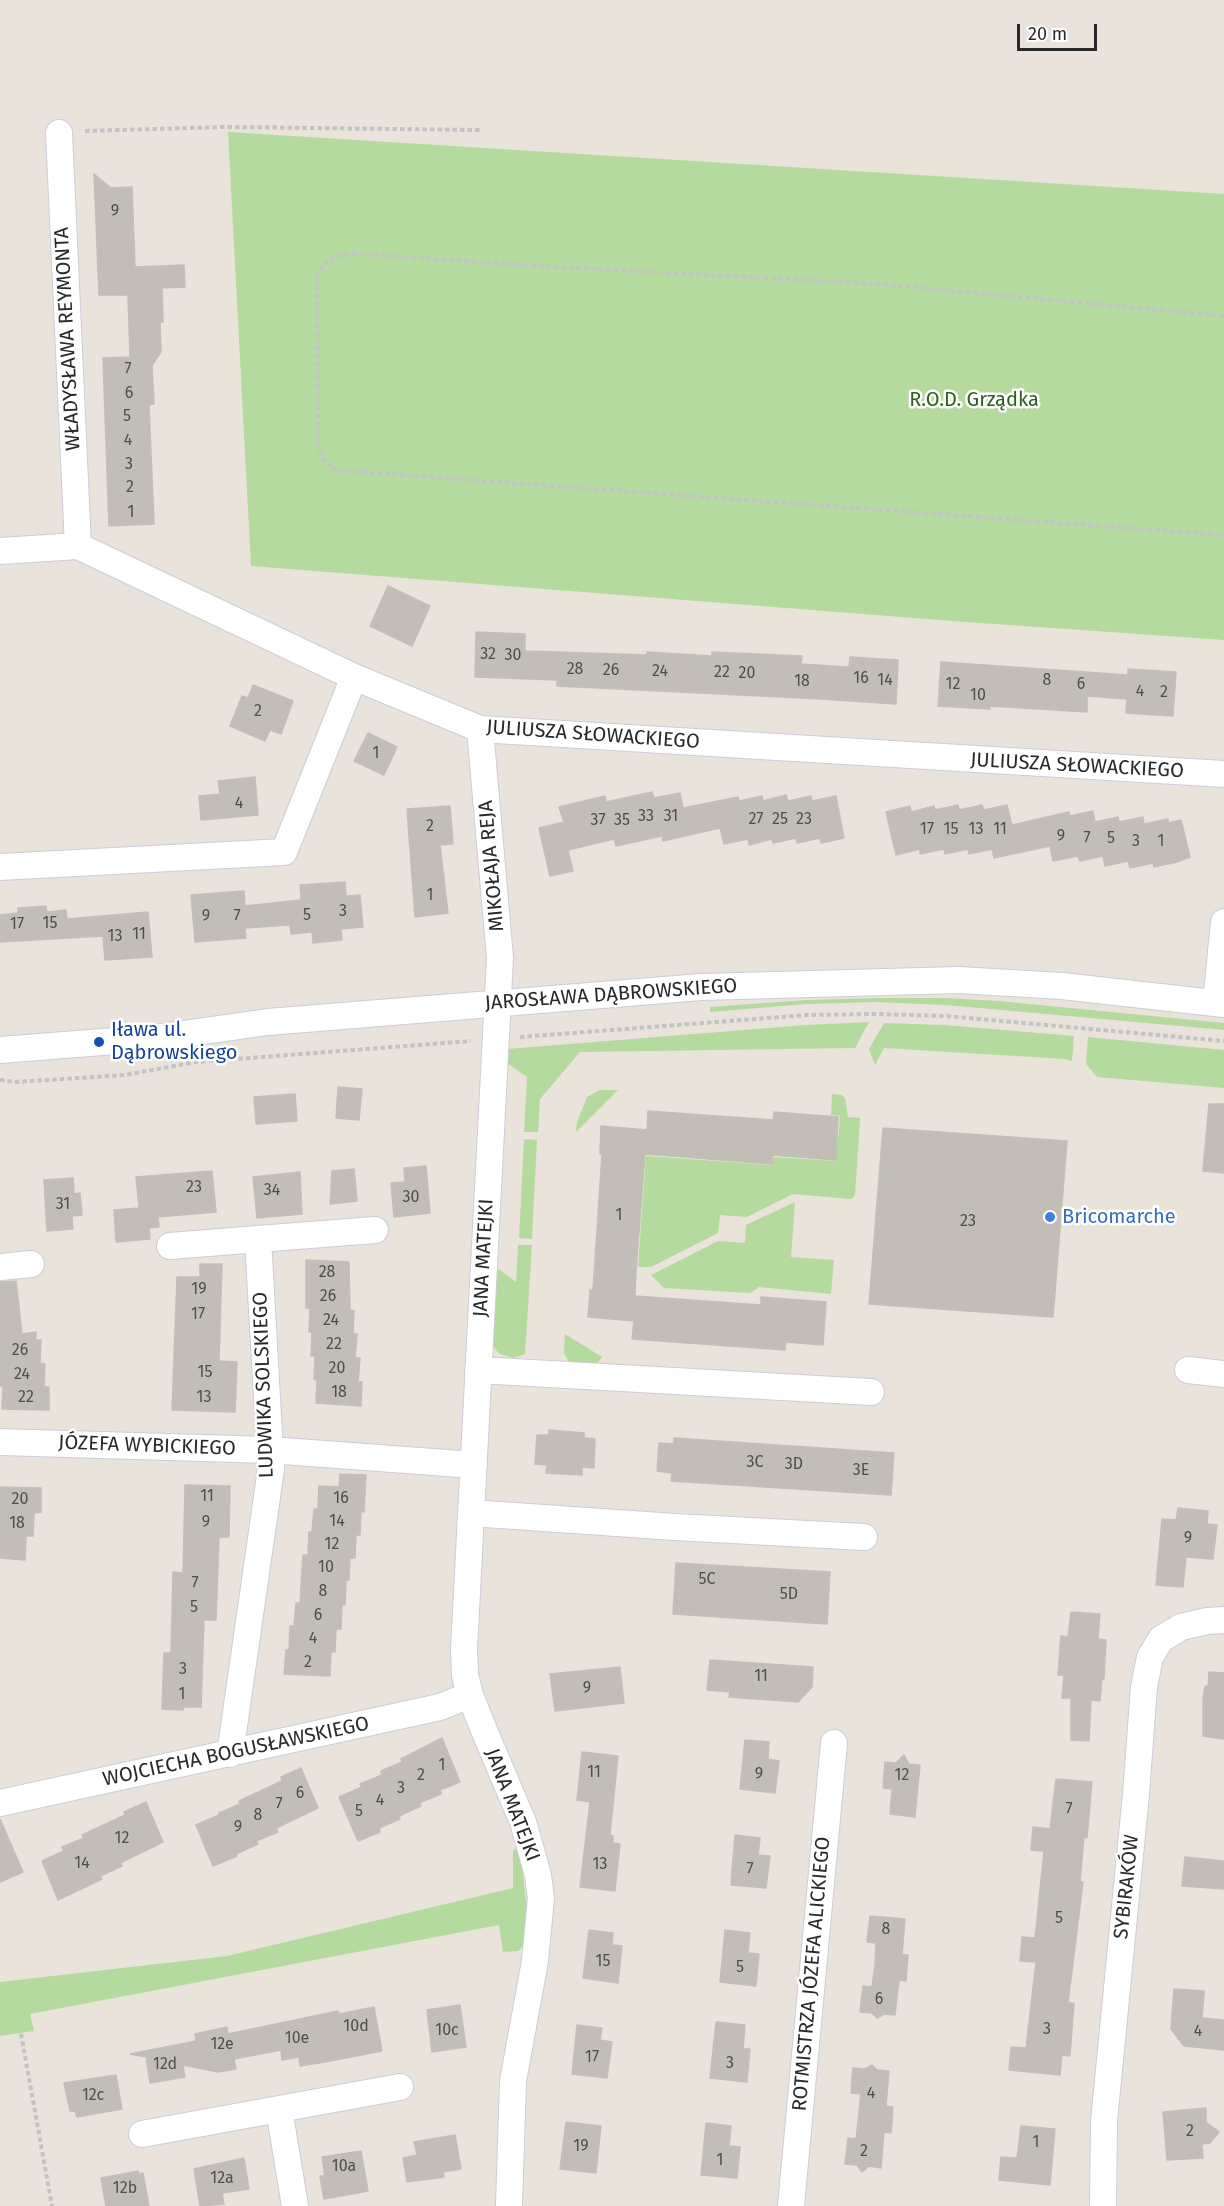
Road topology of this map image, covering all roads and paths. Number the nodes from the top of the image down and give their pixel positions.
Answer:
1 (480, 130) dead end
2 (59, 133) joint
3 (1224, 316) edge
4 (1224, 535) edge
5 (78, 546) junction
6 (0, 551) edge
7 (354, 677) junction
8 (480, 729) junction
9 (1224, 774) edge
10 (0, 867) edge
11 (1224, 922) edge
12 (498, 1003) junction
13 (1220, 1003) edge
14 (496, 1038) junction
15 (1224, 1041) edge
16 (0, 1050) edge
17 (0, 1080) edge
18 (375, 1230) dead end
19 (258, 1239) junction
20 (171, 1246) dead end
21 (31, 1264) dead end
22 (0, 1267) edge
23 (478, 1370) junction
24 (1188, 1370) dead end
25 (1224, 1374) edge
26 (871, 1392) dead end
27 (0, 1442) edge
28 (270, 1450) junction
29 (474, 1465) junction
30 (471, 1513) junction
31 (864, 1537) dead end
32 (1224, 1620) edge
33 (470, 1695) junction
34 (834, 1743) dead end
35 (230, 1754) junction
36 (0, 1803) edge
37 (21, 2034) dead end
38 (400, 2087) dead end
39 (279, 2109) junction
40 (142, 2134) dead end
41 (52, 2206) edge
42 (295, 2206) edge
43 (509, 2206) edge
44 (791, 2206) edge
45 (1103, 2206) edge

1 - 2 path
2 - 5 street, WŁADYSŁAWA REYMONTA
3 - 4 path
5 - 6 street, JULIUSZA SŁOWACKIEGO
5 - 7 street, JULIUSZA SŁOWACKIEGO
7 - 8 street, JULIUSZA SŁOWACKIEGO
7 - 10 street
8 - 9 street, JULIUSZA SŁOWACKIEGO
8 - 12 street, MIKOŁAJA REJA
11 - 13 street
12 - 13 street, JAROSŁAWA DĄBROWSKIEGO
12 - 14 street, JANA MATEJKI
12 - 16 street, JAROSŁAWA DĄBROWSKIEGO
14 - 15 path
14 - 17 path
14 - 23 street, JANA MATEJKI
18 - 19 street
19 - 20 street
19 - 28 street, LUDWIKA SOLSKIEGO
21 - 22 street
23 - 26 street
23 - 29 street, JANA MATEJKI
24 - 25 street
27 - 28 street, JÓZEFA WYBICKIEGO
28 - 29 street, JÓZEFA WYBICKIEGO
28 - 35 street, LUDWIKA SOLSKIEGO
29 - 30 street, JANA MATEJKI
30 - 31 street
30 - 33 street, JANA MATEJKI
32 - 45 street, SYBIRAKÓW
33 - 35 street, WOJCIECHA BOGUSŁAWSKIEGO
33 - 43 street, JANA MATEJKI
34 - 44 street, ROTMISTRZA JÓZEFA ALICKIEGO
35 - 36 street, WOJCIECHA BOGUSŁAWSKIEGO
37 - 41 path
38 - 39 street
39 - 40 street
39 - 42 street

